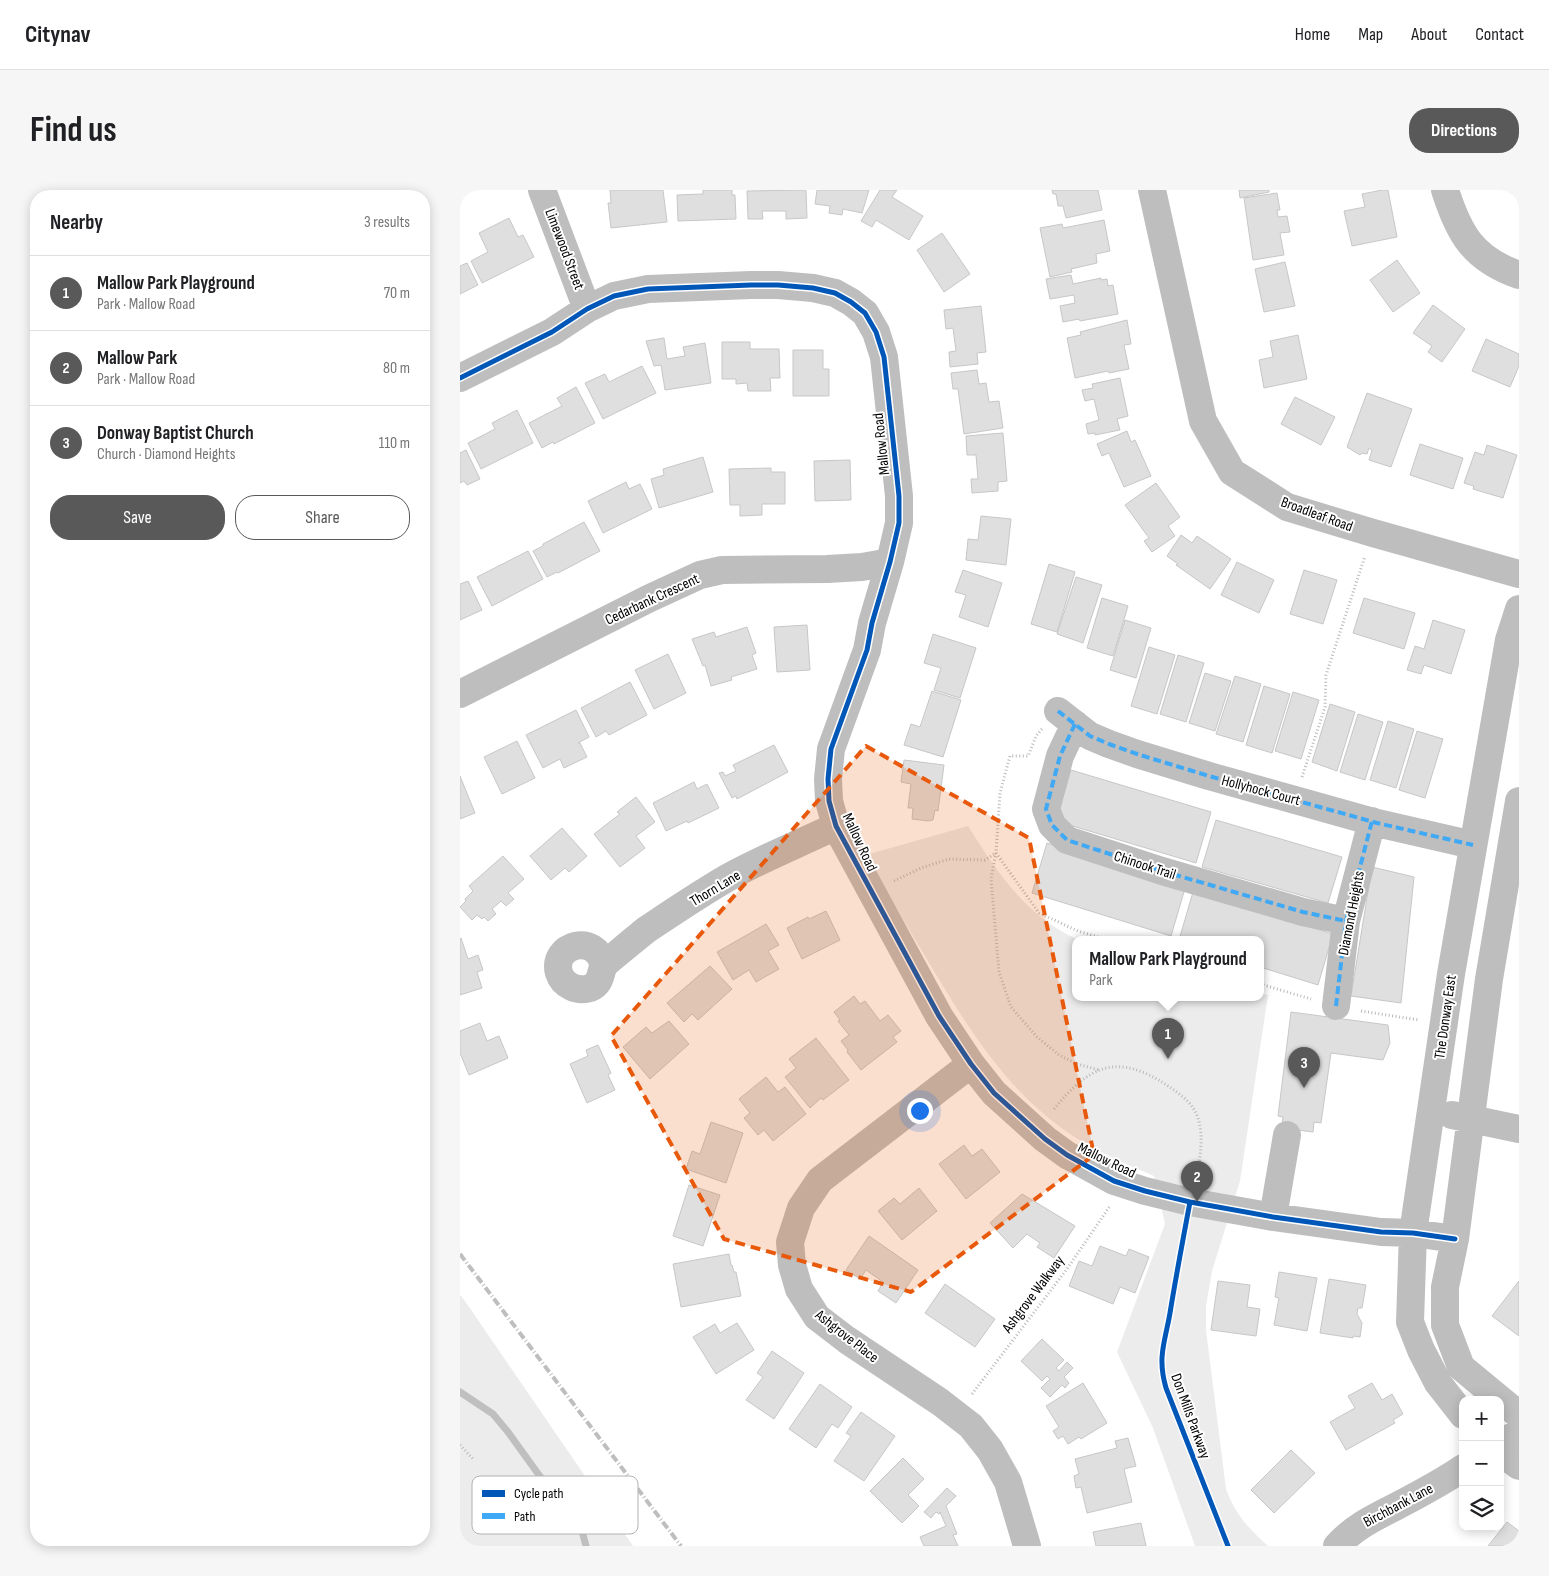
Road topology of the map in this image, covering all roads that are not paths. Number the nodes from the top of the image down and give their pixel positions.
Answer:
1 (542, 190) edge
2 (1152, 190) edge
3 (1445, 190) edge
4 (1519, 275) edge
5 (587, 309) junction
6 (460, 378) edge
7 (890, 562) junction
8 (1519, 574) edge
9 (1519, 609) edge
10 (460, 694) edge
11 (1066, 718) joint
12 (1519, 801) edge
13 (1372, 821) junction
14 (836, 826) junction
15 (1473, 846) junction
16 (1466, 882) junction
17 (1512, 891) edge
18 (1346, 921) junction
19 (604, 966) dead end
20 (1336, 1006) dead end
21 (971, 1064) junction
22 (1432, 1112) junction
23 (1471, 1118) junction
24 (1519, 1129) edge
25 (1287, 1135) dead end
26 (1272, 1217) junction
27 (1413, 1232) junction
28 (1455, 1239) junction
29 (1459, 1410) edge
30 (1519, 1415) edge
31 (1519, 1434) edge
32 (1502, 1441) edge
33 (1504, 1455) edge
34 (1519, 1466) edge
35 (1459, 1471) edge
36 (1027, 1546) edge
37 (1337, 1546) edge

1 - 5 street, Limewood Street
2 - 8 street, Broadleaf Road
3 - 4 street
5 - 6 street
5 - 7 street, Mallow Road
7 - 10 street, Cedarbank Crescent
7 - 14 street, Mallow Road
9 - 15 street, The Donway East
11 - 13 street, Hollyhock Court
11 - 18 street, Chinook Trail
12 - 17 street
13 - 15 street, Hollyhock Court
13 - 18 street, Diamond Heights
14 - 19 street, Thorn Lane
14 - 21 street, Mallow Road
15 - 16 street, The Donway East
16 - 17 street
16 - 22 street, The Donway East
17 - 23 street
18 - 20 street, Diamond Heights
21 - 26 street, Mallow Road
21 - 36 street, Ashgrove Place
22 - 23 street
22 - 27 street, The Donway East
23 - 24 street
23 - 28 street
25 - 26 street
26 - 27 street, Mallow Road
27 - 28 street, Mallow Road
27 - 29 street, The Donway East
28 - 30 street
31 - 32 street
33 - 34 street
35 - 37 street, Birchbank Lane

